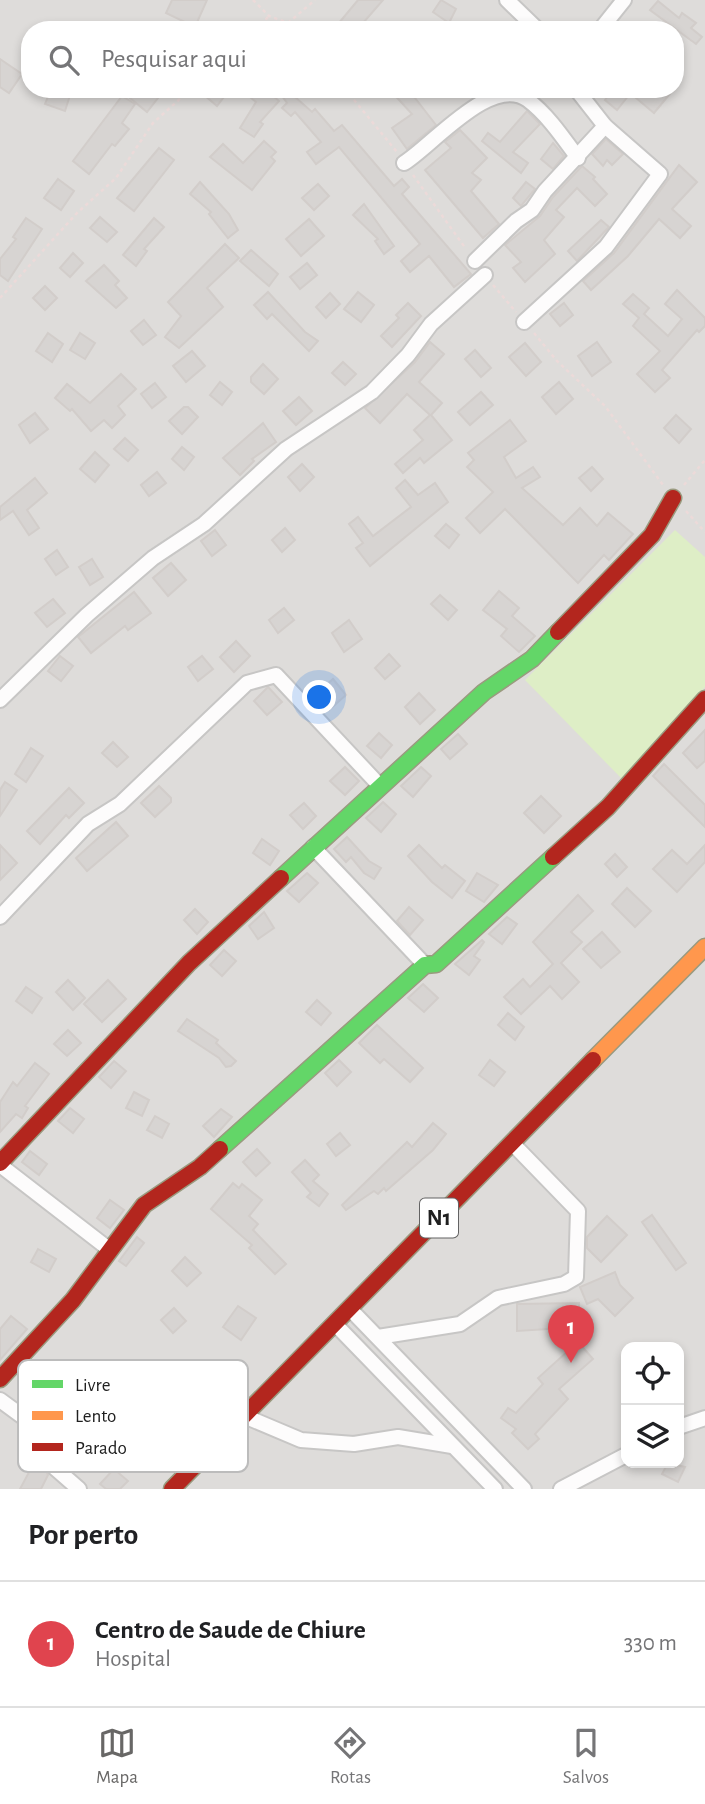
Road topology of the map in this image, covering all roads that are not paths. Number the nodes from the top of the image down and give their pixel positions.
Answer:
1 (506, 0) edge
2 (624, 0) edge
3 (528, 21) edge
4 (607, 21) edge
5 (492, 98) edge
6 (523, 98) edge
7 (583, 98) edge
8 (486, 99) joint
9 (605, 126) junction
10 (578, 158) junction
11 (404, 163) dead end
12 (474, 261) dead end
13 (485, 275) dead end
14 (524, 322) dead end
15 (673, 498) road end
16 (705, 699) edge
17 (0, 700) edge
18 (380, 786) junction
19 (313, 847) junction
20 (0, 917) edge
21 (705, 947) edge
22 (425, 965) junction
23 (512, 1143) junction
24 (0, 1164) edge
25 (110, 1250) junction
26 (349, 1309) junction
27 (335, 1324) junction
28 (377, 1337) junction
29 (0, 1379) edge
30 (0, 1399) edge
31 (248, 1412) edge
32 (18, 1413) edge
33 (248, 1418) edge
34 (705, 1419) edge
35 (684, 1425) edge
36 (454, 1446) junction
37 (621, 1458) edge
38 (60, 1472) edge
39 (191, 1472) edge
40 (176, 1488) edge
41 (79, 1489) edge
42 (495, 1489) edge
43 (524, 1489) edge
44 (561, 1489) edge

1 - 3 street
2 - 4 street
5 - 8 street
6 - 10 street
7 - 9 street
8 - 11 street
9 - 10 street
9 - 14 street
10 - 12 street
13 - 17 street
15 - 18 main road
16 - 22 main road
18 - 19 main road
18 - 20 street
19 - 22 street
19 - 24 main road
21 - 23 main road, N1
22 - 25 main road
23 - 26 main road, N1
23 - 28 street
24 - 25 street
25 - 29 main road
26 - 27 main road, N1
26 - 28 street
27 - 31 main road, N1
27 - 36 street
28 - 43 street
30 - 32 street
33 - 36 street
34 - 35 street
36 - 42 street
37 - 44 street
38 - 41 street
39 - 40 main road, N1

